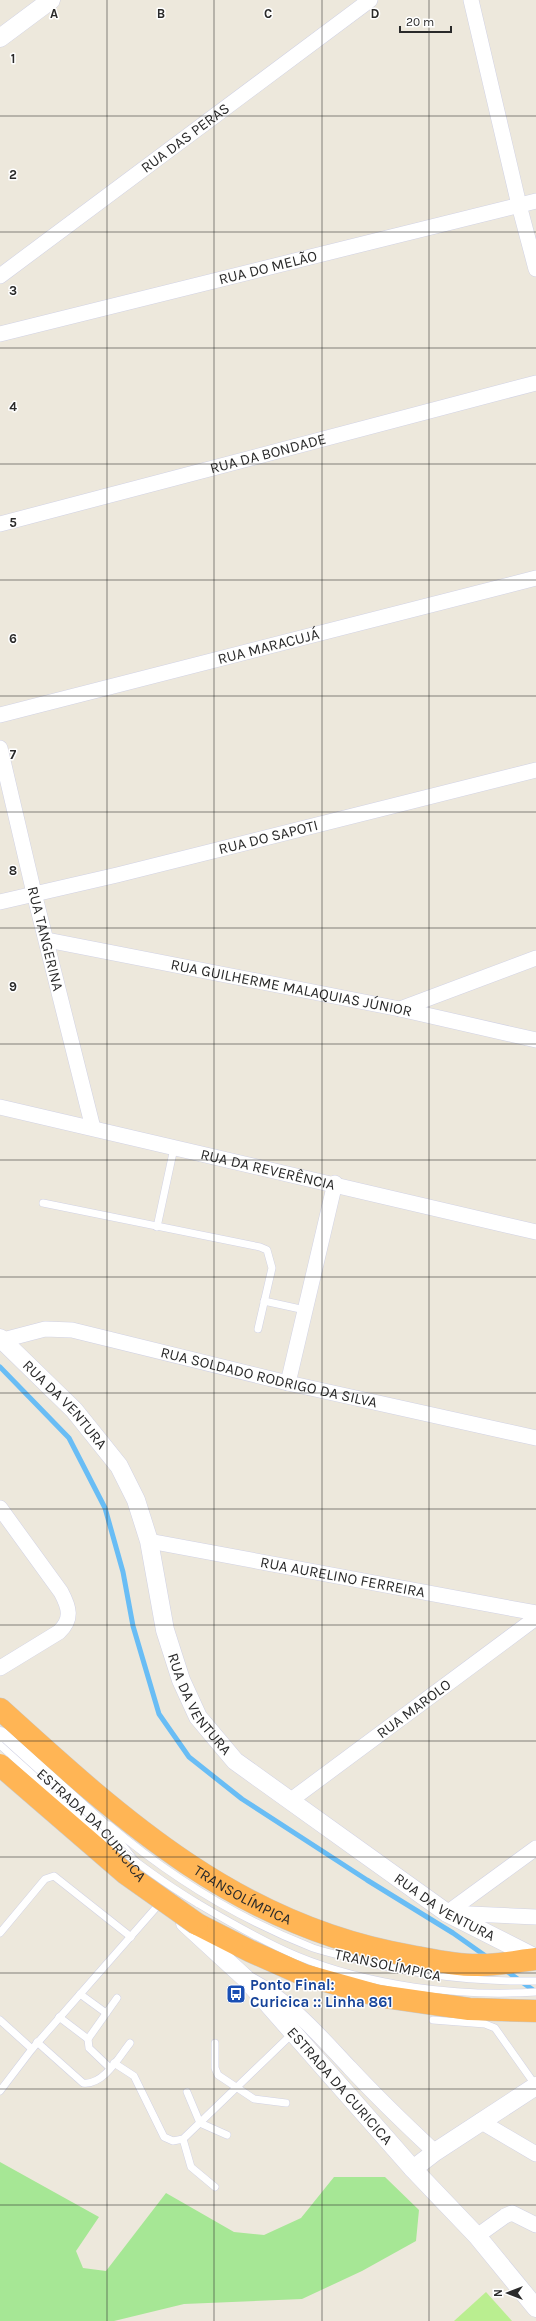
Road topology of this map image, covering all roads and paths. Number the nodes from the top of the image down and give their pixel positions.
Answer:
1 (51, 0) edge
2 (370, 0) edge
3 (470, 0) edge
4 (0, 38) edge
5 (536, 201) edge
6 (518, 205) junction
7 (536, 269) edge
8 (0, 276) edge
9 (0, 334) edge
10 (536, 383) edge
11 (0, 524) edge
12 (536, 578) edge
13 (0, 715) edge
14 (0, 748) edge
15 (536, 770) edge
16 (34, 893) junction
17 (0, 902) edge
18 (46, 940) junction
19 (536, 958) edge
20 (400, 1009) junction
21 (536, 1040) edge
22 (0, 1107) edge
23 (93, 1128) junction
24 (174, 1148) junction
25 (335, 1183) junction
26 (43, 1203) dead end
27 (157, 1227) junction
28 (536, 1232) edge
29 (264, 1301) junction
30 (305, 1310) junction
31 (258, 1329) dead end
32 (1, 1339) edge
33 (288, 1383) junction
34 (536, 1438) edge
35 (0, 1508) edge
36 (149, 1541) junction
37 (536, 1613) edge
38 (536, 1618) edge
39 (0, 1668) edge
40 (0, 1709) edge
41 (0, 1729) edge
42 (0, 1736) edge
43 (0, 1745) edge
44 (0, 1765) edge
45 (291, 1800) junction
46 (536, 1848) edge
47 (206, 1886) junction
48 (161, 1901) junction
49 (447, 1913) junction
50 (197, 1914) junction
51 (536, 1917) edge
52 (0, 1933) edge
53 (131, 1937) junction
54 (374, 1957) junction
55 (536, 1959) edge
56 (245, 1978) junction
57 (536, 1980) edge
58 (380, 1988) junction
59 (536, 1992) edge
60 (80, 1994) junction
61 (117, 1998) dead end
62 (536, 2011) edge
63 (106, 2013) junction
64 (60, 2017) junction
65 (0, 2020) edge
66 (433, 2020) dead end
67 (293, 2032) junction
68 (88, 2039) junction
69 (37, 2042) junction
70 (130, 2043) dead end
71 (215, 2043) dead end
72 (32, 2049) junction
73 (112, 2066) junction
74 (536, 2086) edge
75 (237, 2087) junction
76 (0, 2091) edge
77 (187, 2092) dead end
78 (286, 2103) dead end
79 (480, 2121) junction
80 (200, 2123) junction
81 (227, 2135) dead end
82 (183, 2139) junction
83 (435, 2152) junction
84 (536, 2154) edge
85 (413, 2169) junction
86 (215, 2187) dead end
87 (536, 2225) edge
88 (477, 2236) junction
89 (536, 2308) edge

1 - 4 street
2 - 8 street, RUA DAS PERAS
3 - 6 street
5 - 6 street, RUA DO MELÃO
6 - 7 street
6 - 9 street, RUA DO MELÃO
10 - 11 street, RUA DA BONDADE
12 - 13 street, RUA MARACUJÁ
14 - 16 street, RUA TANGERINA
15 - 16 street, RUA DO SAPOTI
16 - 17 street, RUA DO SAPOTI
16 - 18 street, RUA TANGERINA
18 - 20 street, RUA GUILHERME MALAQUIAS JÚNIOR
18 - 23 street, RUA TANGERINA
19 - 20 street
20 - 21 street, RUA GUILHERME MALAQUIAS JÚNIOR
22 - 23 street, RUA DA REVERÊNCIA
23 - 24 street, RUA DA REVERÊNCIA
24 - 25 street, RUA DA REVERÊNCIA
24 - 27 lane
25 - 28 street, RUA DA REVERÊNCIA
25 - 30 street
26 - 27 lane
27 - 29 lane
29 - 30 lane
29 - 31 lane
30 - 33 street
32 - 33 street, RUA SOLDADO RODRIGO DA SILVA
32 - 36 street, RUA DA VENTURA
33 - 34 street, RUA SOLDADO RODRIGO DA SILVA
35 - 39 street
36 - 37 street, RUA AURELINO FERREIRA
36 - 45 street, RUA DA VENTURA
38 - 45 street, RUA MAROLO
40 - 47 highway, TRANSOLÍMPICA
41 - 47 lane, TRANSOLÍMPICA
42 - 48 street, ESTRADA DA CURICICA
43 - 50 lane, TRANSOLÍMPICA, bridge
44 - 50 highway, TRANSOLÍMPICA, bridge
45 - 49 street, RUA DA VENTURA
46 - 49 street
47 - 54 highway, TRANSOLÍMPICA
48 - 53 lane
48 - 56 street, ESTRADA DA CURICICA
49 - 51 street
49 - 55 street, RUA DA VENTURA
50 - 58 highway, TRANSOLÍMPICA
52 - 53 lane
53 - 60 lane
54 - 55 highway, TRANSOLÍMPICA
54 - 57 lane, TRANSOLÍMPICA
56 - 67 street, ESTRADA DA CURICICA
56 - 83 street
58 - 59 lane, TRANSOLÍMPICA
58 - 62 highway, TRANSOLÍMPICA
60 - 63 lane
60 - 64 lane
61 - 63 lane
63 - 68 lane
64 - 68 lane
64 - 69 lane
65 - 72 lane
66 - 74 lane
67 - 75 lane
67 - 85 street, ESTRADA DA CURICICA
68 - 73 lane
69 - 72 lane
69 - 73 lane
70 - 73 lane
71 - 75 lane
72 - 76 lane
73 - 82 lane
74 - 79 street
75 - 78 lane
75 - 80 lane
77 - 80 lane
79 - 83 street
79 - 84 street
80 - 81 lane
80 - 82 lane
82 - 86 lane
83 - 85 street
85 - 88 street, ESTRADA DA CURICICA
87 - 88 street
88 - 89 street, ESTRADA DA CURICICA

